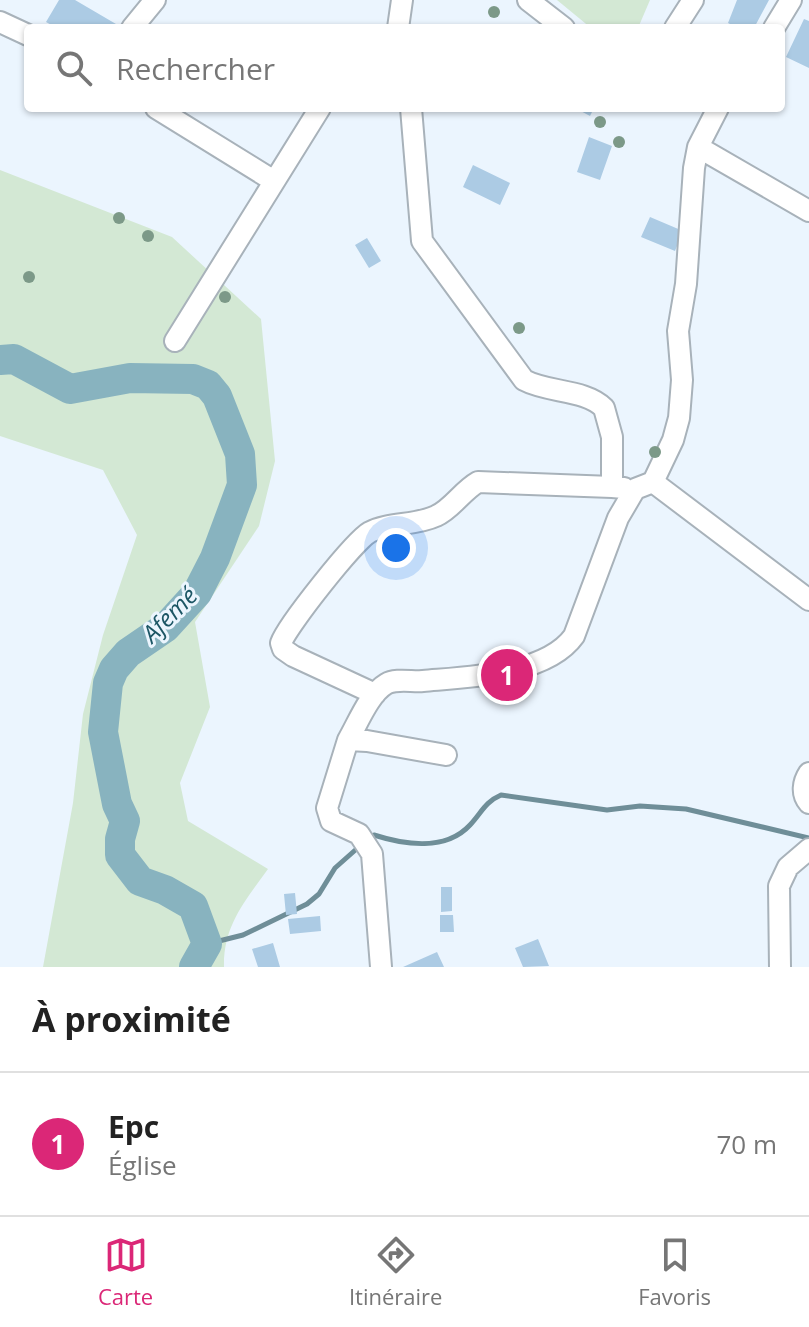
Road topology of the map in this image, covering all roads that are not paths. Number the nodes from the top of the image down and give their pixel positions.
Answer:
1 (155, 0) edge
2 (402, 0) edge
3 (528, 0) edge
4 (693, 0) edge
5 (791, 0) edge
6 (0, 22) edge
7 (135, 24) edge
8 (399, 24) edge
9 (559, 24) edge
10 (678, 24) edge
11 (776, 24) edge
12 (24, 33) edge
13 (162, 112) edge
14 (318, 112) edge
15 (412, 112) edge
16 (716, 112) edge
17 (698, 147) junction
18 (274, 181) junction
19 (809, 211) edge
20 (175, 341) dead end
21 (644, 485) junction
22 (612, 487) junction
23 (809, 600) edge
24 (375, 694) junction
25 (348, 740) junction
26 (446, 755) dead end
27 (809, 773) edge
28 (809, 803) edge
29 (809, 849) edge
30 (381, 967) edge
31 (780, 967) edge

1 - 7 street
2 - 8 street
3 - 9 street
4 - 10 street
5 - 11 street
6 - 12 street
13 - 18 street
14 - 18 street
15 - 22 street
16 - 17 street
17 - 19 street
17 - 21 street
18 - 20 street
21 - 22 street
21 - 23 street
21 - 24 street
22 - 24 street
24 - 25 street
25 - 26 street
25 - 30 street
27 - 28 street
29 - 31 street

